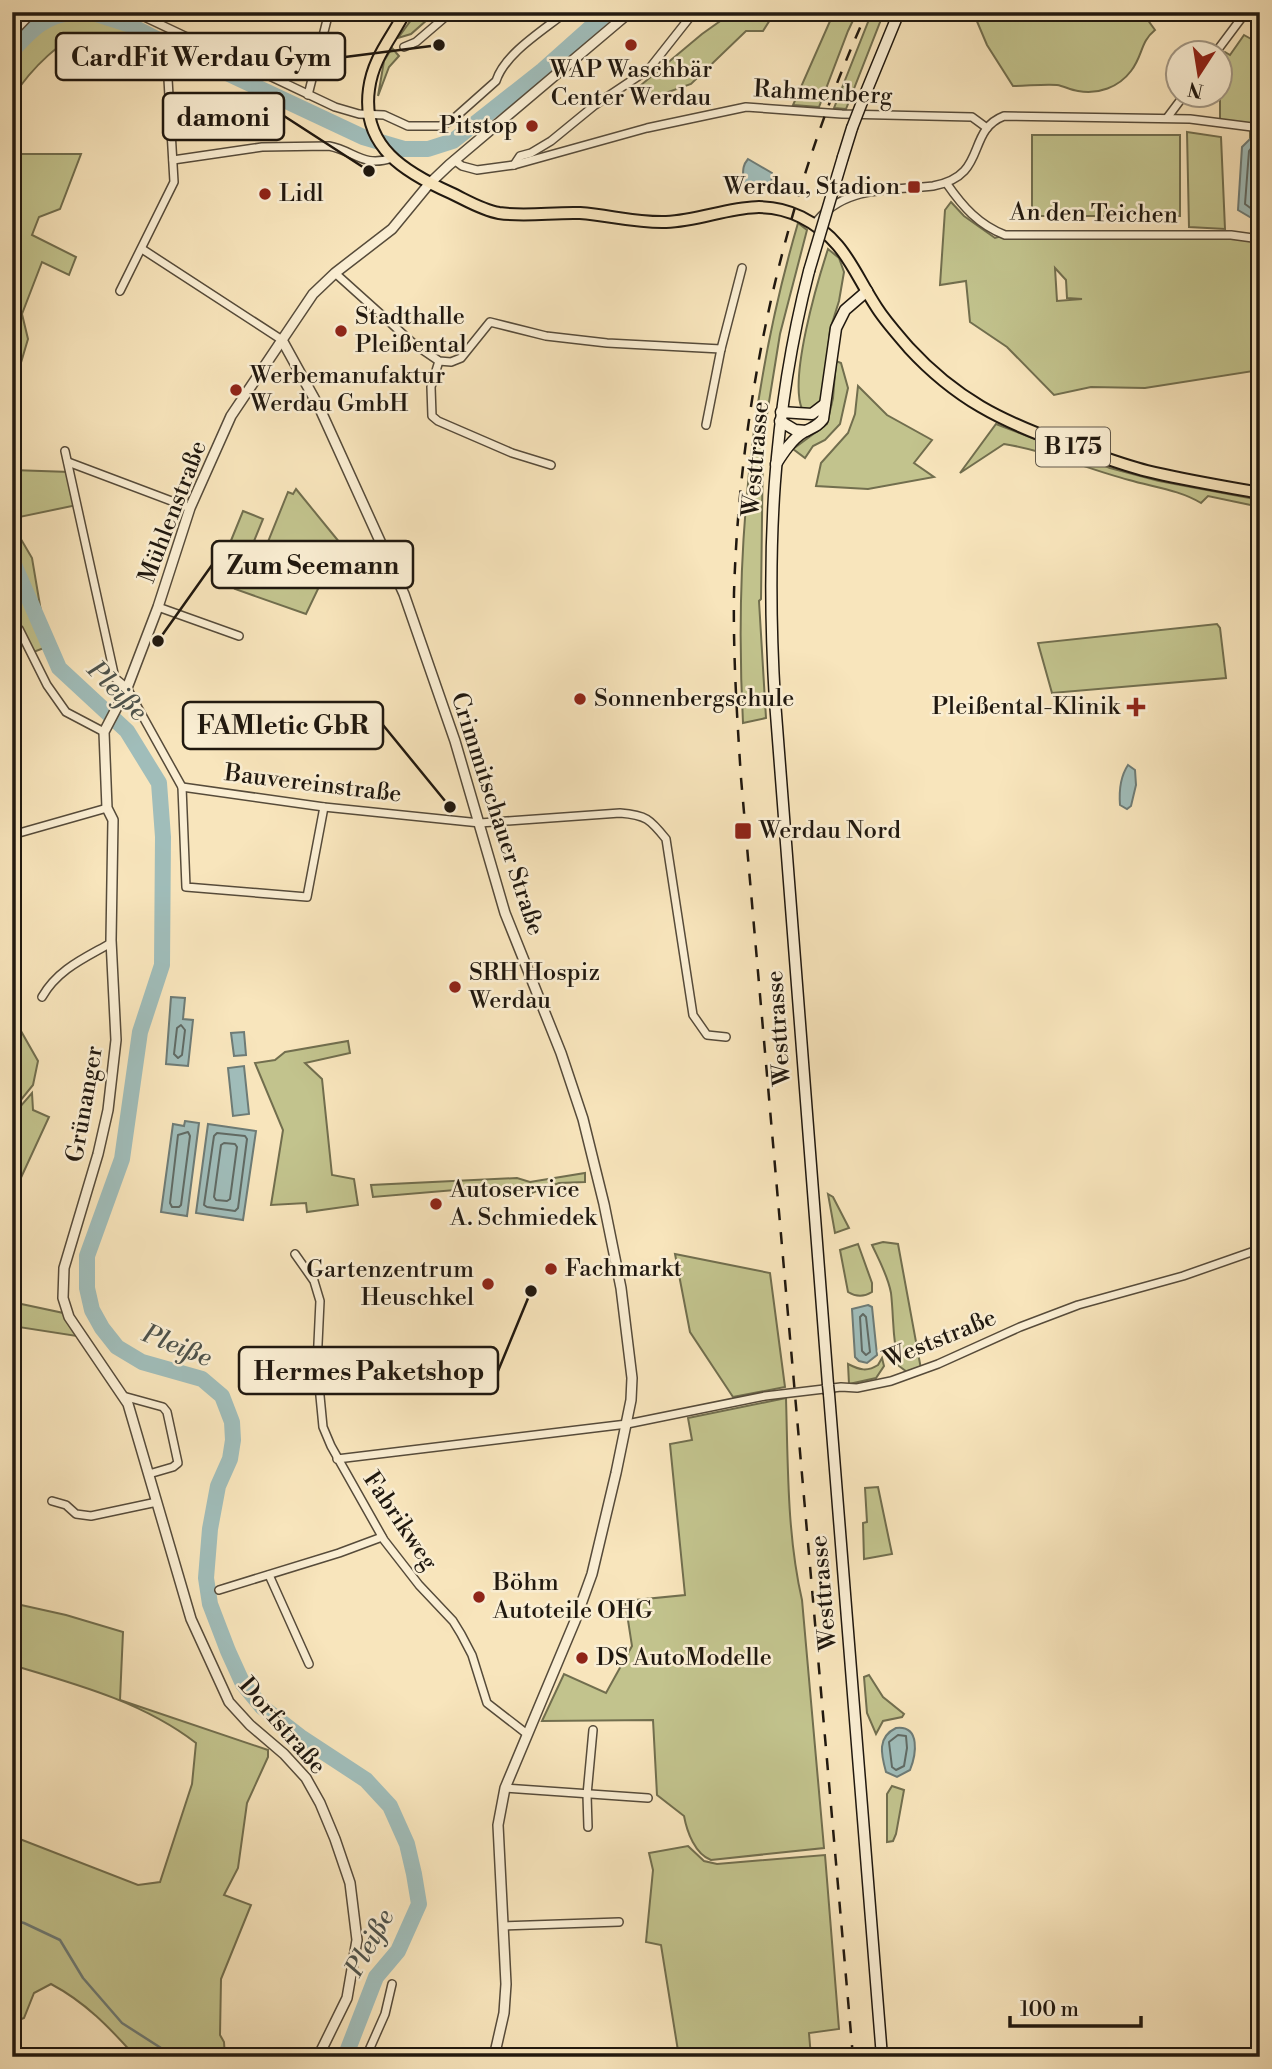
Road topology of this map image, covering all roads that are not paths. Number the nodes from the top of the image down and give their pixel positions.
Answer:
1 (33, 12) edge
2 (134, 12) edge
3 (329, 12) edge
4 (405, 12) edge
5 (451, 12) edge
6 (566, 12) edge
7 (630, 12) edge
8 (694, 12) edge
9 (899, 12) edge
10 (1246, 12) edge
11 (12, 34) edge
12 (188, 37) junction
13 (1226, 38) edge
14 (404, 47) dead end
15 (308, 95) junction
16 (1174, 108) edge
17 (1167, 118) junction
18 (371, 120) junction
19 (987, 128) junction
20 (1260, 128) edge
21 (390, 156) junction
22 (173, 160) junction
23 (454, 160) junction
24 (514, 165) junction
25 (429, 184) junction
26 (947, 184) junction
27 (814, 225) junction
28 (1260, 239) edge
29 (142, 249) junction
30 (742, 268) dead end
31 (335, 273) junction
32 (120, 291) dead end
33 (867, 291) junction
34 (282, 340) junction
35 (721, 349) junction
36 (439, 360) junction
37 (827, 401) junction
38 (780, 417) junction
39 (706, 425) dead end
40 (806, 431) junction
41 (65, 451) dead end
42 (68, 462) junction
43 (551, 465) dead end
44 (774, 467) junction
45 (1260, 493) edge
46 (190, 508) junction
47 (158, 607) junction
48 (12, 626) edge
49 (239, 636) dead end
50 (127, 688) junction
51 (106, 729) junction
52 (183, 787) junction
53 (324, 807) junction
54 (107, 808) junction
55 (480, 823) junction
56 (12, 835) edge
57 (111, 943) junction
58 (42, 997) dead end
59 (726, 1037) dead end
60 (1260, 1249) edge
61 (295, 1254) dead end
62 (64, 1268) joint
63 (123, 1395) junction
64 (626, 1424) junction
65 (337, 1459) junction
66 (149, 1474) junction
67 (52, 1501) dead end
68 (157, 1502) junction
69 (382, 1537) junction
70 (269, 1574) junction
71 (219, 1590) dead end
72 (309, 1664) dead end
73 (593, 1730) dead end
74 (527, 1734) junction
75 (505, 1788) junction
76 (587, 1795) junction
77 (648, 1798) dead end
78 (588, 1827) dead end
79 (619, 1922) dead end
80 (503, 1926) junction
81 (393, 1984) dead end
82 (318, 2057) edge
83 (366, 2057) edge
84 (494, 2057) edge
85 (882, 2057) edge

1 - 11 street
2 - 12 street
3 - 15 street
4 - 18 main road, B 175
5 - 14 street
6 - 18 street
7 - 23 street
8 - 24 street
9 - 38 main road, Westtrasse, bridge
10 - 13 street
12 - 15 street
12 - 22 street
15 - 18 street
16 - 17 street
17 - 19 street
17 - 20 street
18 - 21 main road, B 175
19 - 24 street, Rahmenberg
19 - 26 street
21 - 22 street
21 - 25 main road, B 175
22 - 29 street
23 - 24 street, Rahmenberg
23 - 25 street
25 - 27 main road, B 175
25 - 31 street
26 - 27 street
26 - 28 street, An den Teichen
27 - 33 main road, B 175
29 - 32 street
29 - 34 street
30 - 35 street
31 - 34 street
31 - 36 street
33 - 37 main road
33 - 45 main road, B 175
34 - 46 street, Mühlenstraße
34 - 55 street, Crimmitschauer Straße
35 - 36 street
35 - 39 street
36 - 43 street
37 - 38 main road
37 - 40 main road
38 - 40 main road
38 - 44 main road, Westtrasse
40 - 44 main road
41 - 42 street
42 - 46 street
42 - 50 street
44 - 85 main road, Westtrasse
46 - 47 street, Mühlenstraße
47 - 49 street
47 - 50 street, Mühlenstraße
48 - 51 street
50 - 51 street, Mühlenstraße
50 - 52 street
51 - 54 street, Grünanger
52 - 53 street, Bauvereinstraße
52 - 53 street
53 - 55 street, Bauvereinstraße
54 - 56 street
54 - 57 street, Grünanger
55 - 59 street, Bauvereinstraße
55 - 64 street, Crimmitschauer Straße
57 - 58 street
57 - 62 street, Grünanger
60 - 64 street, Weststraße
61 - 65 street, Fabrikweg
62 - 63 street, Dorfstraße
63 - 66 street, Dorfstraße
63 - 66 street
64 - 65 street, Fabrikweg
64 - 74 street, Crimmitschauer Straße
65 - 69 street, Fabrikweg
66 - 68 street, Dorfstraße
67 - 68 street
68 - 82 street, Dorfstraße
69 - 70 street
69 - 74 street, Fabrikweg
70 - 71 street
70 - 72 street
73 - 76 street
74 - 75 street, Crimmitschauer Straße
75 - 76 street
75 - 80 street, Crimmitschauer Straße
76 - 77 street
76 - 78 street
79 - 80 street
80 - 84 street, Crimmitschauer Straße
81 - 83 street

